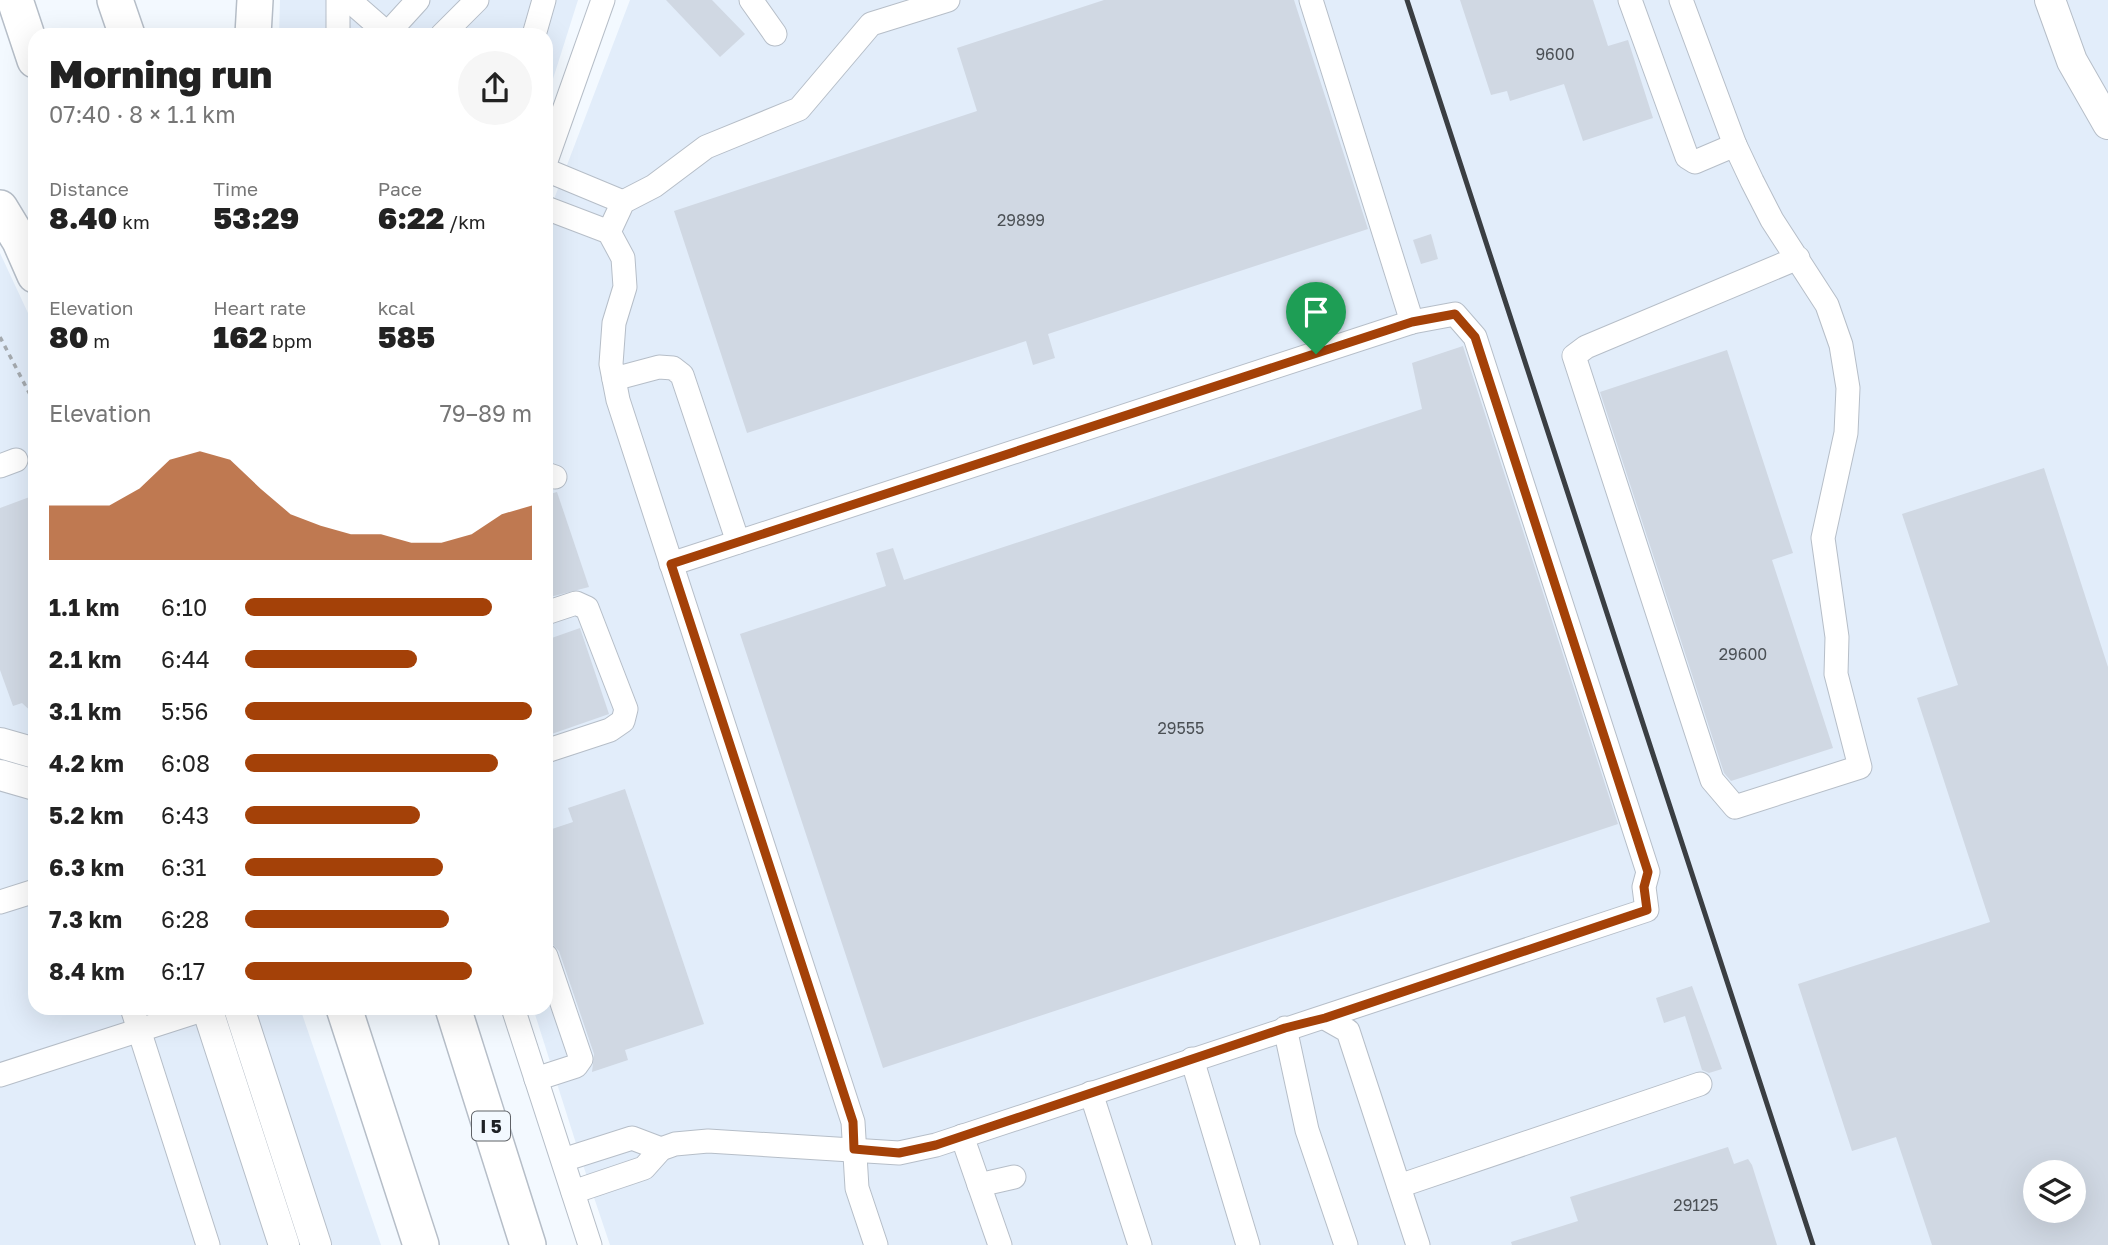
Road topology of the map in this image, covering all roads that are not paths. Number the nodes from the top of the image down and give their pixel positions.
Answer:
1 (15, 0) edge
2 (115, 0) edge
3 (255, 0) edge
4 (338, 0) edge
5 (349, 0) edge
6 (418, 0) edge
7 (477, 0) edge
8 (544, 0) edge
9 (603, 0) edge
10 (751, 0) edge
11 (948, 0) edge
12 (1311, 0) edge
13 (1630, 0) edge
14 (1681, 0) edge
15 (2050, 0) edge
16 (125, 28) edge
17 (253, 28) edge
18 (338, 28) edge
19 (381, 28) edge
20 (393, 28) edge
21 (449, 28) edge
22 (536, 28) edge
23 (775, 34) dead end
24 (28, 39) edge
25 (2108, 124) edge
26 (553, 141) edge
27 (1735, 145) junction
28 (553, 173) edge
29 (623, 202) junction
30 (0, 208) edge
31 (553, 211) edge
32 (608, 232) junction
33 (1798, 258) junction
34 (28, 260) edge
35 (1412, 322) junction
36 (614, 379) junction
37 (738, 542) junction
38 (671, 564) junction
39 (553, 611) edge
40 (0, 743) edge
41 (553, 749) edge
42 (28, 751) edge
43 (0, 775) edge
44 (28, 783) edge
45 (28, 893) edge
46 (0, 902) edge
47 (553, 977) edge
48 (134, 1015) edge
49 (186, 1015) edge
50 (210, 1015) edge
51 (241, 1015) edge
52 (322, 1015) edge
53 (346, 1015) edge
54 (455, 1015) edge
55 (515, 1015) edge
56 (1325, 1018) junction
57 (1285, 1028) junction
58 (139, 1030) junction
59 (1192, 1059) junction
60 (0, 1075) edge
61 (366, 1076) junction
62 (536, 1079) junction
63 (1700, 1084) dead end
64 (1091, 1093) junction
65 (962, 1136) junction
66 (661, 1149) junction
67 (854, 1149) junction
68 (563, 1160) junction
69 (1014, 1177) dead end
70 (979, 1185) junction
71 (1399, 1186) junction
72 (573, 1192) junction
73 (208, 1245) edge
74 (284, 1245) edge
75 (316, 1245) edge
76 (421, 1245) edge
77 (528, 1245) edge
78 (590, 1245) edge
79 (876, 1245) edge
80 (1000, 1245) edge
81 (1140, 1245) edge
82 (1248, 1245) edge
83 (1346, 1245) edge
84 (1418, 1245) edge

1 - 24 highway
2 - 16 highway
3 - 17 highway
4 - 18 street
5 - 19 street
6 - 20 street
7 - 21 street
8 - 22 street
9 - 26 street
10 - 23 street
11 - 29 street
12 - 35 street
13 - 27 street
14 - 27 street
15 - 25 main road
27 - 33 street
28 - 29 street
29 - 32 street
30 - 34 highway
31 - 32 street
32 - 36 street
33 - 33 street
35 - 37 street
35 - 56 street
36 - 37 street
36 - 38 street
37 - 38 street
38 - 67 street
39 - 41 street
40 - 42 main road
43 - 44 main road
45 - 46 street
47 - 62 street
48 - 58 street
49 - 58 street
50 - 74 main road
51 - 75 main road
52 - 61 highway
53 - 61 highway
54 - 77 highway, I 5
55 - 62 street
56 - 57 street
56 - 71 street
57 - 59 street
57 - 83 street
58 - 60 street
58 - 73 street
59 - 64 street
59 - 82 street
61 - 76 highway
62 - 68 street
63 - 71 street
64 - 65 street
64 - 81 street
65 - 67 street
65 - 70 street
66 - 67 street
66 - 68 street
66 - 72 street
67 - 79 street
68 - 72 street
69 - 70 street
70 - 80 street
71 - 84 street
72 - 78 street

